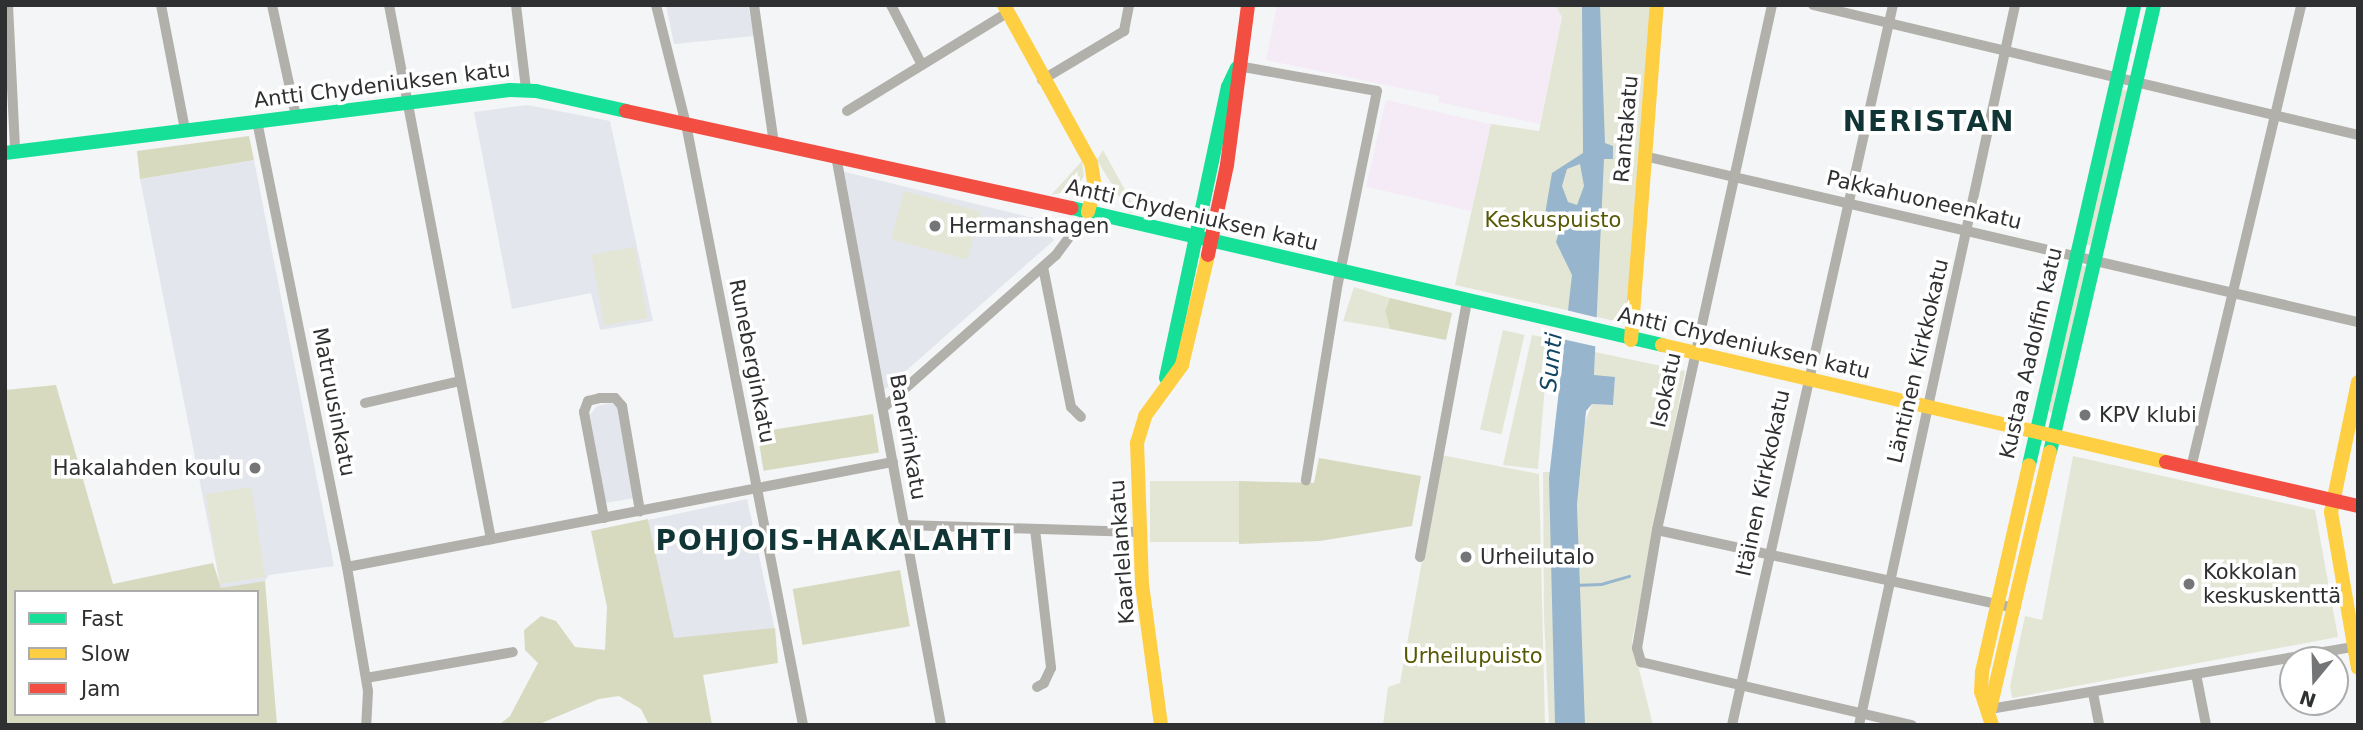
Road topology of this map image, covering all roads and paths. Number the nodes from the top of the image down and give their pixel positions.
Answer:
1 (8, 5) edge
2 (161, 5) edge
3 (272, 5) edge
4 (389, 5) edge
5 (516, 5) edge
6 (656, 5) edge
7 (754, 5) edge
8 (891, 5) edge
9 (1129, 5) edge
10 (1248, 5) edge
11 (1657, 5) edge
12 (1772, 5) edge
13 (1814, 5) edge
14 (1893, 5) edge
15 (2015, 5) edge
16 (2134, 5) edge
17 (2154, 5) edge
18 (2301, 5) edge
19 (1006, 9) edge
20 (1889, 23) junction
21 (2005, 50) junction
22 (921, 62) junction
23 (1238, 66) junction
24 (2117, 78) junction
25 (1042, 80) junction
26 (2136, 83) junction
27 (526, 89) junction
28 (406, 104) junction
29 (847, 111) dead end
30 (296, 116) junction
31 (2276, 116) junction
32 (257, 121) junction
33 (686, 124) junction
34 (185, 130) junction
35 (2358, 135) edge
36 (774, 143) junction
37 (10, 152) edge
38 (836, 156) junction
39 (1644, 156) junction
40 (1735, 175) junction
41 (1849, 203) junction
42 (1088, 212) junction
43 (1967, 230) junction
44 (1205, 240) junction
45 (2075, 254) junction
46 (2095, 258) junction
47 (1043, 267) junction
48 (1340, 271) junction
49 (2234, 291) junction
50 (1467, 301) junction
51 (2358, 322) edge
52 (1631, 340) junction
53 (1694, 354) junction
54 (1806, 379) junction
55 (460, 381) junction
56 (2358, 382) edge
57 (365, 403) dead end
58 (1927, 407) junction
59 (883, 408) junction
60 (1081, 417) dead end
61 (2035, 431) junction
62 (2054, 436) junction
63 (893, 462) junction
64 (2191, 468) junction
65 (1307, 480) dead end
66 (757, 488) junction
67 (2331, 500) junction
68 (2358, 506) edge
69 (640, 511) junction
70 (604, 518) junction
71 (904, 524) junction
72 (1035, 529) junction
73 (1657, 530) junction
74 (1138, 532) junction
75 (491, 539) junction
76 (1767, 554) junction
77 (1419, 557) dead end
78 (347, 567) junction
79 (1890, 581) junction
80 (1997, 604) junction
81 (2016, 608) junction
82 (2356, 647) edge
83 (513, 652) dead end
84 (2358, 668) edge
85 (2196, 674) junction
86 (366, 678) junction
87 (1740, 684) junction
88 (1037, 687) dead end
89 (2093, 693) junction
90 (1990, 709) junction
91 (1862, 712) junction
92 (366, 725) edge
93 (803, 725) edge
94 (941, 725) edge
95 (1161, 725) edge
96 (1732, 725) edge
97 (1859, 725) edge
98 (1912, 725) edge
99 (1992, 725) edge
100 (2099, 725) edge
101 (2206, 725) edge

1 - 37 street
2 - 34 street
3 - 30 street
4 - 28 street
5 - 27 street
6 - 33 street, Runeberginkatu
7 - 36 street
8 - 22 street
9 - 25 street
10 - 23 main road, Kaarlelankatu
11 - 39 main road, Rantakatu
12 - 40 street, Isokatu
13 - 20 street
14 - 20 street, Itäinen Kirkkokatu
15 - 21 street, Läntinen Kirkkokatu
16 - 24 main road, Kustaa Aadolfin katu
17 - 26 main road, Kustaa Aadolfin katu
18 - 31 street
19 - 22 street
19 - 25 main road
20 - 21 street
20 - 41 street, Itäinen Kirkkokatu
21 - 24 street
21 - 43 street, Läntinen Kirkkokatu
22 - 29 street
23 - 44 main road, Kaarlelankatu
23 - 48 street
24 - 26 street
24 - 45 main road, Kustaa Aadolfin katu
25 - 42 main road
26 - 31 street
26 - 46 main road, Kustaa Aadolfin katu
27 - 28 main road, Antti Chydeniuksen katu
27 - 33 main road, Antti Chydeniuksen katu
28 - 30 main road, Antti Chydeniuksen katu
28 - 55 street
30 - 32 main road, Antti Chydeniuksen katu
31 - 35 street
31 - 49 street
32 - 34 main road, Antti Chydeniuksen katu
32 - 78 street, Matruusinkatu
33 - 36 main road, Antti Chydeniuksen katu
33 - 66 street, Runeberginkatu
34 - 37 main road, Antti Chydeniuksen katu
36 - 38 main road, Antti Chydeniuksen katu
38 - 42 main road, Antti Chydeniuksen katu
38 - 59 street, Banerinkatu
39 - 40 street, Pakkahuoneenkatu
39 - 52 main road, Rantakatu
40 - 41 street, Pakkahuoneenkatu
40 - 53 street, Isokatu
41 - 43 street, Pakkahuoneenkatu
41 - 54 street, Itäinen Kirkkokatu
42 - 44 main road, Antti Chydeniuksen katu
42 - 47 street
43 - 45 street, Pakkahuoneenkatu
43 - 58 street, Läntinen Kirkkokatu
44 - 48 main road, Antti Chydeniuksen katu
44 - 74 main road, Kaarlelankatu
45 - 46 street, Pakkahuoneenkatu
45 - 61 main road, Kustaa Aadolfin katu
46 - 49 street, Pakkahuoneenkatu
46 - 62 main road, Kustaa Aadolfin katu
47 - 59 street
47 - 60 street
48 - 50 main road, Antti Chydeniuksen katu
48 - 65 street
49 - 51 street, Pakkahuoneenkatu
49 - 64 street
50 - 52 main road, Antti Chydeniuksen katu
50 - 77 street
52 - 53 main road, Antti Chydeniuksen katu
53 - 54 main road, Antti Chydeniuksen katu
53 - 73 street, Isokatu
54 - 58 main road, Antti Chydeniuksen katu
54 - 76 street, Itäinen Kirkkokatu
55 - 57 street
55 - 75 street
56 - 67 main road
58 - 61 main road, Antti Chydeniuksen katu
58 - 79 street, Läntinen Kirkkokatu
59 - 63 street, Banerinkatu
61 - 62 main road, Antti Chydeniuksen katu
61 - 80 main road, Kustaa Aadolfin katu
62 - 64 main road, Antti Chydeniuksen katu
62 - 81 main road, Kustaa Aadolfin katu
63 - 66 street
63 - 71 street, Banerinkatu
64 - 67 main road, Antti Chydeniuksen katu
66 - 69 street
66 - 93 street, Runeberginkatu
67 - 68 main road, Antti Chydeniuksen katu
67 - 82 main road
69 - 70 street
69 - 70 street
70 - 75 street
71 - 72 street
71 - 94 street, Banerinkatu
72 - 74 street
72 - 88 street
73 - 76 street
73 - 87 street, Isokatu
74 - 95 main road, Kaarlelankatu
75 - 78 street
76 - 79 street
76 - 87 street, Itäinen Kirkkokatu
78 - 86 street, Matruusinkatu
79 - 80 street
79 - 91 street, Läntinen Kirkkokatu
80 - 81 street
80 - 90 main road, Kustaa Aadolfin katu
81 - 90 main road, Kustaa Aadolfin katu
82 - 84 main road
82 - 85 street
83 - 86 street
85 - 89 street
85 - 101 street
86 - 92 street, Matruusinkatu
87 - 91 street
87 - 96 street, Itäinen Kirkkokatu
89 - 90 street
89 - 100 street
90 - 99 main road, Kustaa Aadolfin katu
91 - 97 street, Läntinen Kirkkokatu
91 - 98 street

